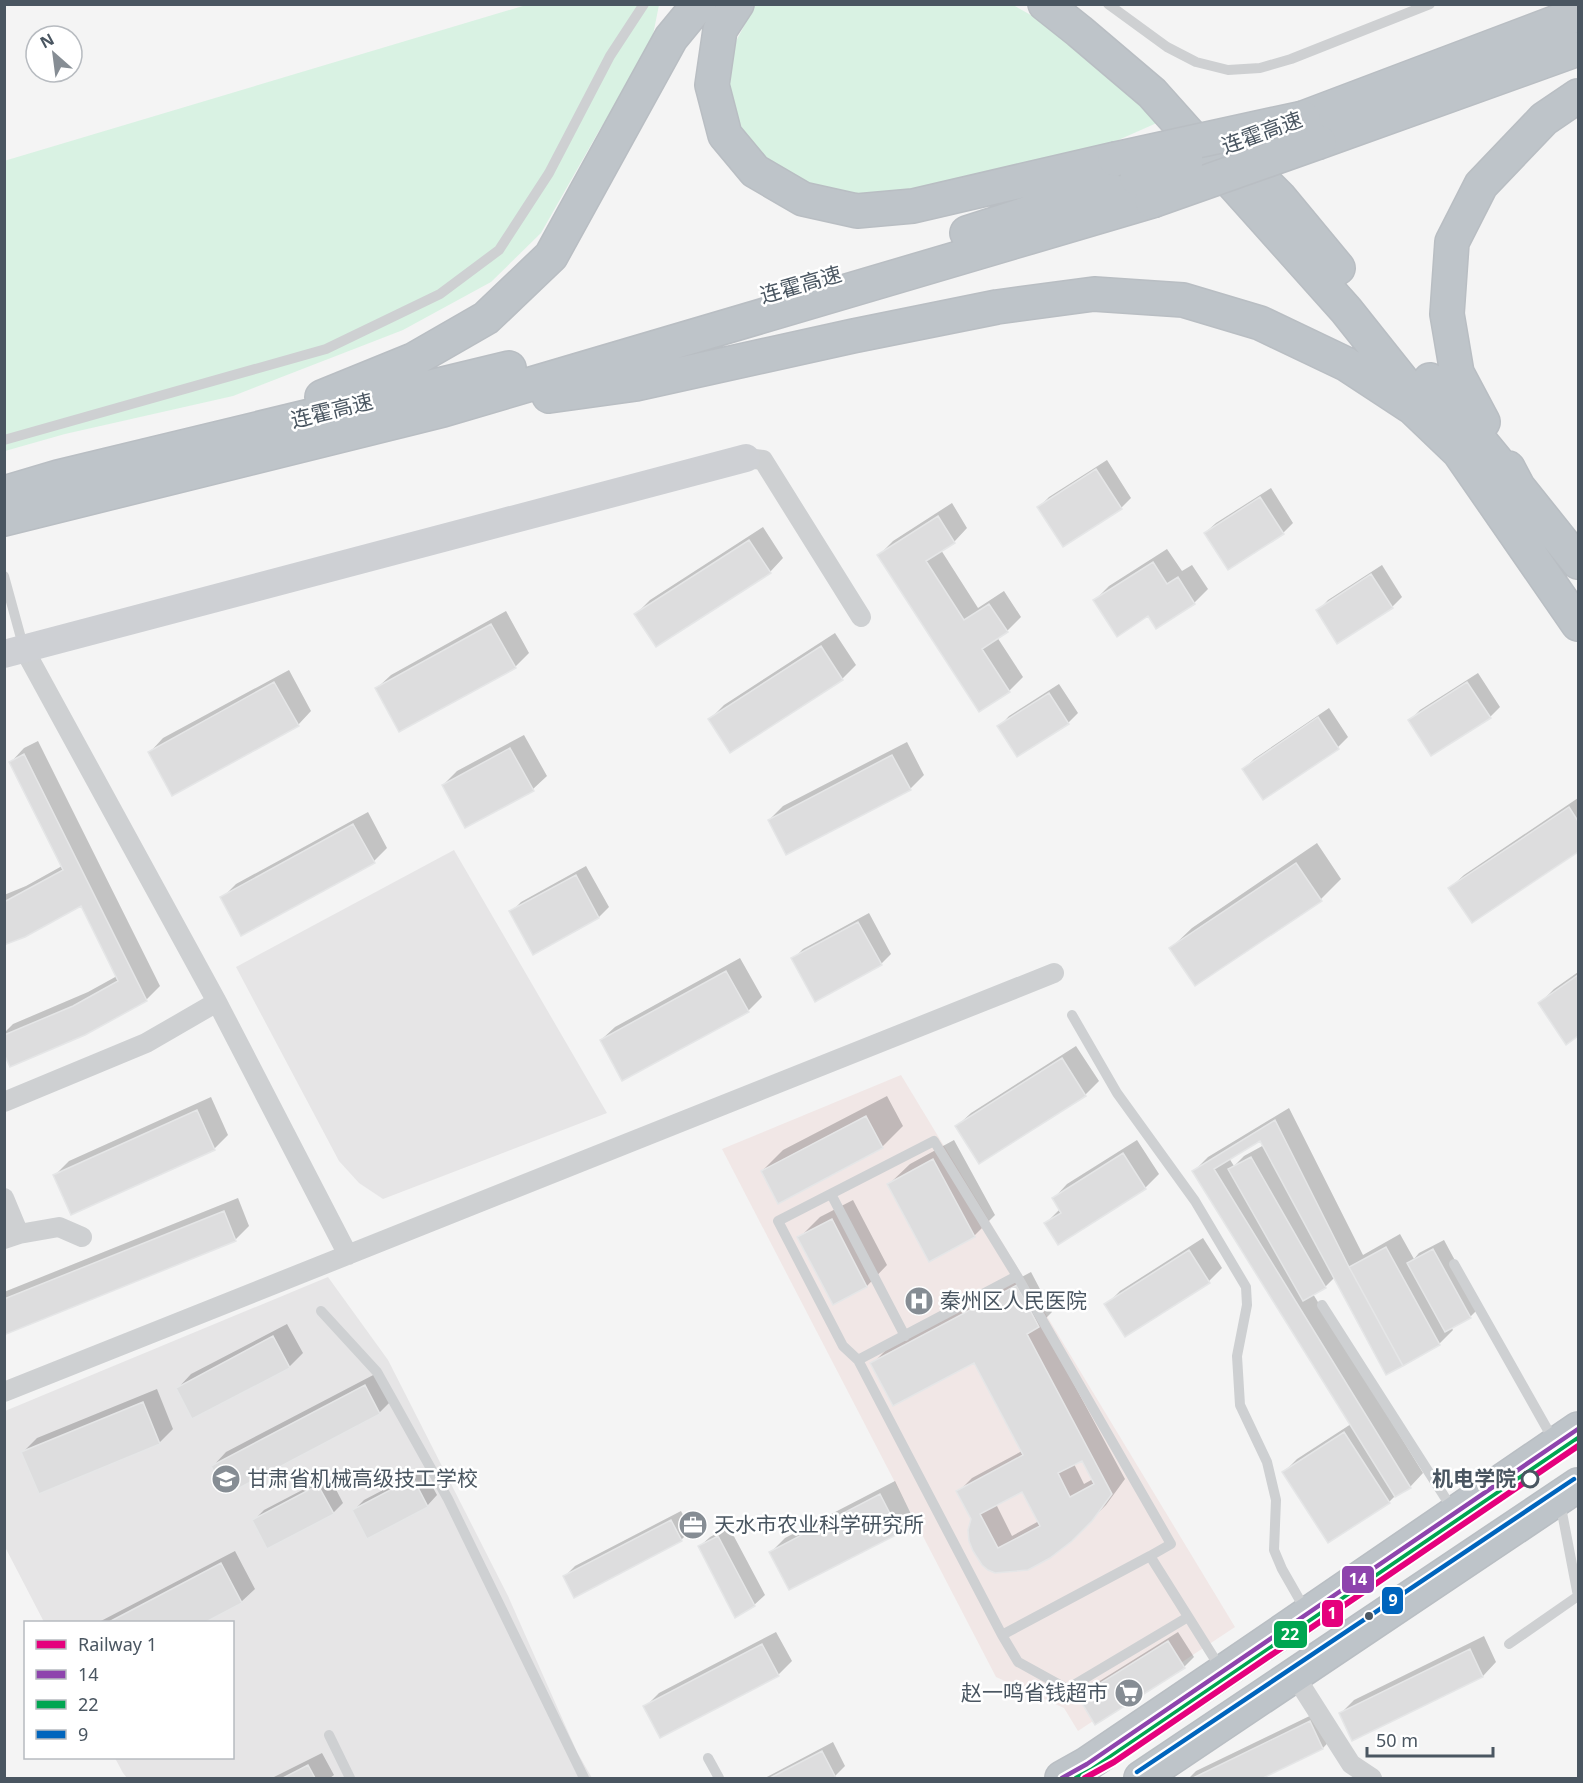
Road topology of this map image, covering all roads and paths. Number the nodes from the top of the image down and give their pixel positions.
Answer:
1 (644, 4) edge
2 (699, 4) edge
3 (737, 4) edge
4 (1045, 4) edge
5 (1076, 4) edge
6 (1108, 4) edge
7 (1430, 4) edge
8 (1578, 14) edge
9 (1578, 49) edge
10 (1578, 96) edge
11 (1311, 130) junction
12 (1134, 180) junction
13 (443, 410) junction
14 (216, 439) junction
15 (4, 440) edge
16 (1458, 452) junction
17 (746, 458) joint
18 (1518, 487) junction
19 (4, 493) edge
20 (4, 519) edge
21 (1578, 562) edge
22 (4, 576) edge
23 (861, 617) dead end
24 (1578, 624) edge
25 (14, 652) edge
26 (1054, 973) dead end
27 (217, 1002) junction
28 (1072, 1015) dead end
29 (4, 1102) edge
30 (831, 1194) junction
31 (4, 1198) edge
32 (12, 1236) edge
33 (82, 1237) dead end
34 (348, 1255) junction
35 (1454, 1264) dead end
36 (1017, 1276) junction
37 (1322, 1305) dead end
38 (321, 1311) dead end
39 (906, 1336) junction
40 (858, 1360) junction
41 (4, 1392) edge
42 (1567, 1437) edge
43 (1569, 1491) edge
44 (1455, 1513) junction
45 (1150, 1556) junction
46 (1308, 1614) junction
47 (1188, 1617) junction
48 (1002, 1635) junction
49 (1509, 1644) dead end
50 (1223, 1672) junction
51 (1295, 1676) junction
52 (329, 1736) dead end
53 (708, 1758) dead end
54 (1142, 1778) edge
55 (350, 1779) edge
56 (584, 1779) edge
57 (719, 1779) edge
58 (1062, 1779) edge
59 (1372, 1779) edge

1 - 15 lane
2 - 14 highway
3 - 12 highway
4 - 16 highway
5 - 18 highway
6 - 7 lane
8 - 11 highway, 连霍高速
9 - 11 highway, 连霍高速
10 - 18 highway
11 - 12 highway, bridge
11 - 12 highway, 连霍高速, bridge
12 - 13 highway, 连霍高速
12 - 14 highway, 连霍高速
13 - 16 highway
13 - 20 highway, 连霍高速
14 - 19 highway, 连霍高速
16 - 24 highway
17 - 23 street
17 - 25 street
18 - 21 highway
22 - 25 lane
25 - 27 street
26 - 34 street
27 - 29 street
27 - 34 street
28 - 46 lane
30 - 36 lane
30 - 39 lane
30 - 40 lane
31 - 32 street
32 - 33 street
34 - 41 street
35 - 42 lane
36 - 39 lane
36 - 45 lane
37 - 44 lane
38 - 56 lane
39 - 40 lane
40 - 48 lane
42 - 44 highway
43 - 49 lane
43 - 51 highway
44 - 46 highway
45 - 47 lane
45 - 48 lane
46 - 50 highway
47 - 48 lane
47 - 50 lane
50 - 58 highway
51 - 54 highway
51 - 59 street
52 - 55 lane
53 - 57 lane

